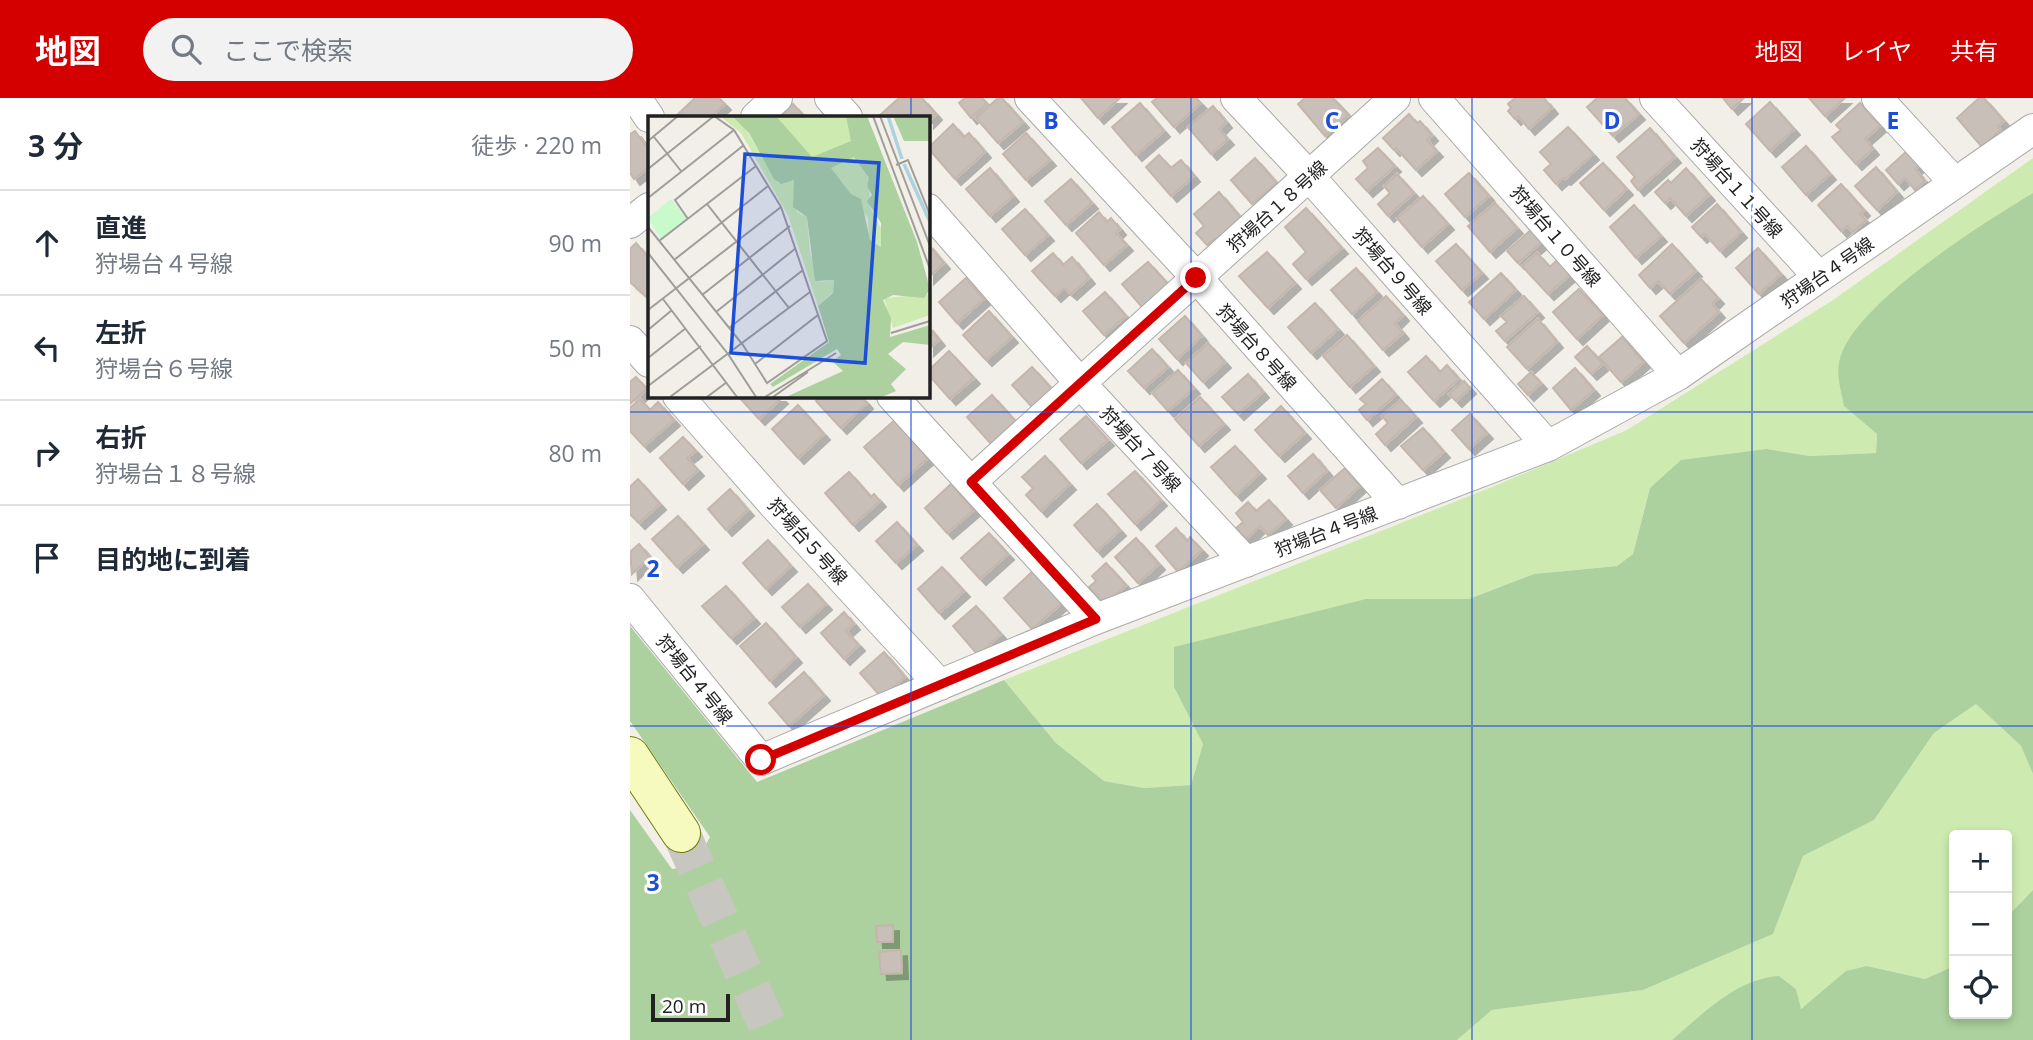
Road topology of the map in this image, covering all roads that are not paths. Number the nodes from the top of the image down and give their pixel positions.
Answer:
1 (636, 98) edge
2 (777, 98) edge
3 (830, 98) edge
4 (1030, 98) edge
5 (1236, 98) edge
6 (1395, 98) edge
7 (1434, 98) edge
8 (1655, 98) edge
9 (1877, 98) edge
10 (648, 116) edge
11 (757, 116) edge
12 (846, 116) edge
13 (2033, 129) edge
14 (1309, 176) junction
15 (1955, 183) junction
16 (648, 209) edge
17 (929, 210) edge
18 (630, 223) edge
19 (1819, 277) junction
20 (1196, 278) junction
21 (630, 341) edge
22 (648, 361) edge
23 (1678, 374) junction
24 (1080, 383) junction
25 (679, 397) edge
26 (892, 397) edge
27 (1548, 446) junction
28 (971, 482) junction
29 (1398, 504) junction
30 (1246, 562) junction
31 (630, 598) edge
32 (1096, 619) junction
33 (940, 685) junction
34 (630, 756) edge
35 (681, 833) tunnel mouth

1 - 10 street
2 - 11 street
3 - 12 street
4 - 20 street, 狩場台８号線
5 - 14 street, 狩場台９号線
6 - 14 street, 狩場台１８号線
7 - 23 street, 狩場台１０号線
8 - 19 street, 狩場台１１号線
9 - 15 street
13 - 15 street, 狩場台４号線
14 - 20 street, 狩場台１８号線
14 - 27 street, 狩場台９号線
15 - 19 street, 狩場台４号線
16 - 18 street
17 - 24 street, 狩場台７号線
19 - 23 street, 狩場台４号線
20 - 24 street, 狩場台１８号線
20 - 29 street, 狩場台８号線
21 - 22 street
23 - 27 street, 狩場台４号線
24 - 28 street, 狩場台１８号線
24 - 30 street, 狩場台７号線
25 - 33 street, 狩場台５号線
26 - 28 street
27 - 29 street, 狩場台４号線
28 - 32 street
29 - 30 street, 狩場台４号線
30 - 32 street, 狩場台４号線
31 - 33 street, 狩場台４号線
32 - 33 street, 狩場台４号線
34 - 35 street

